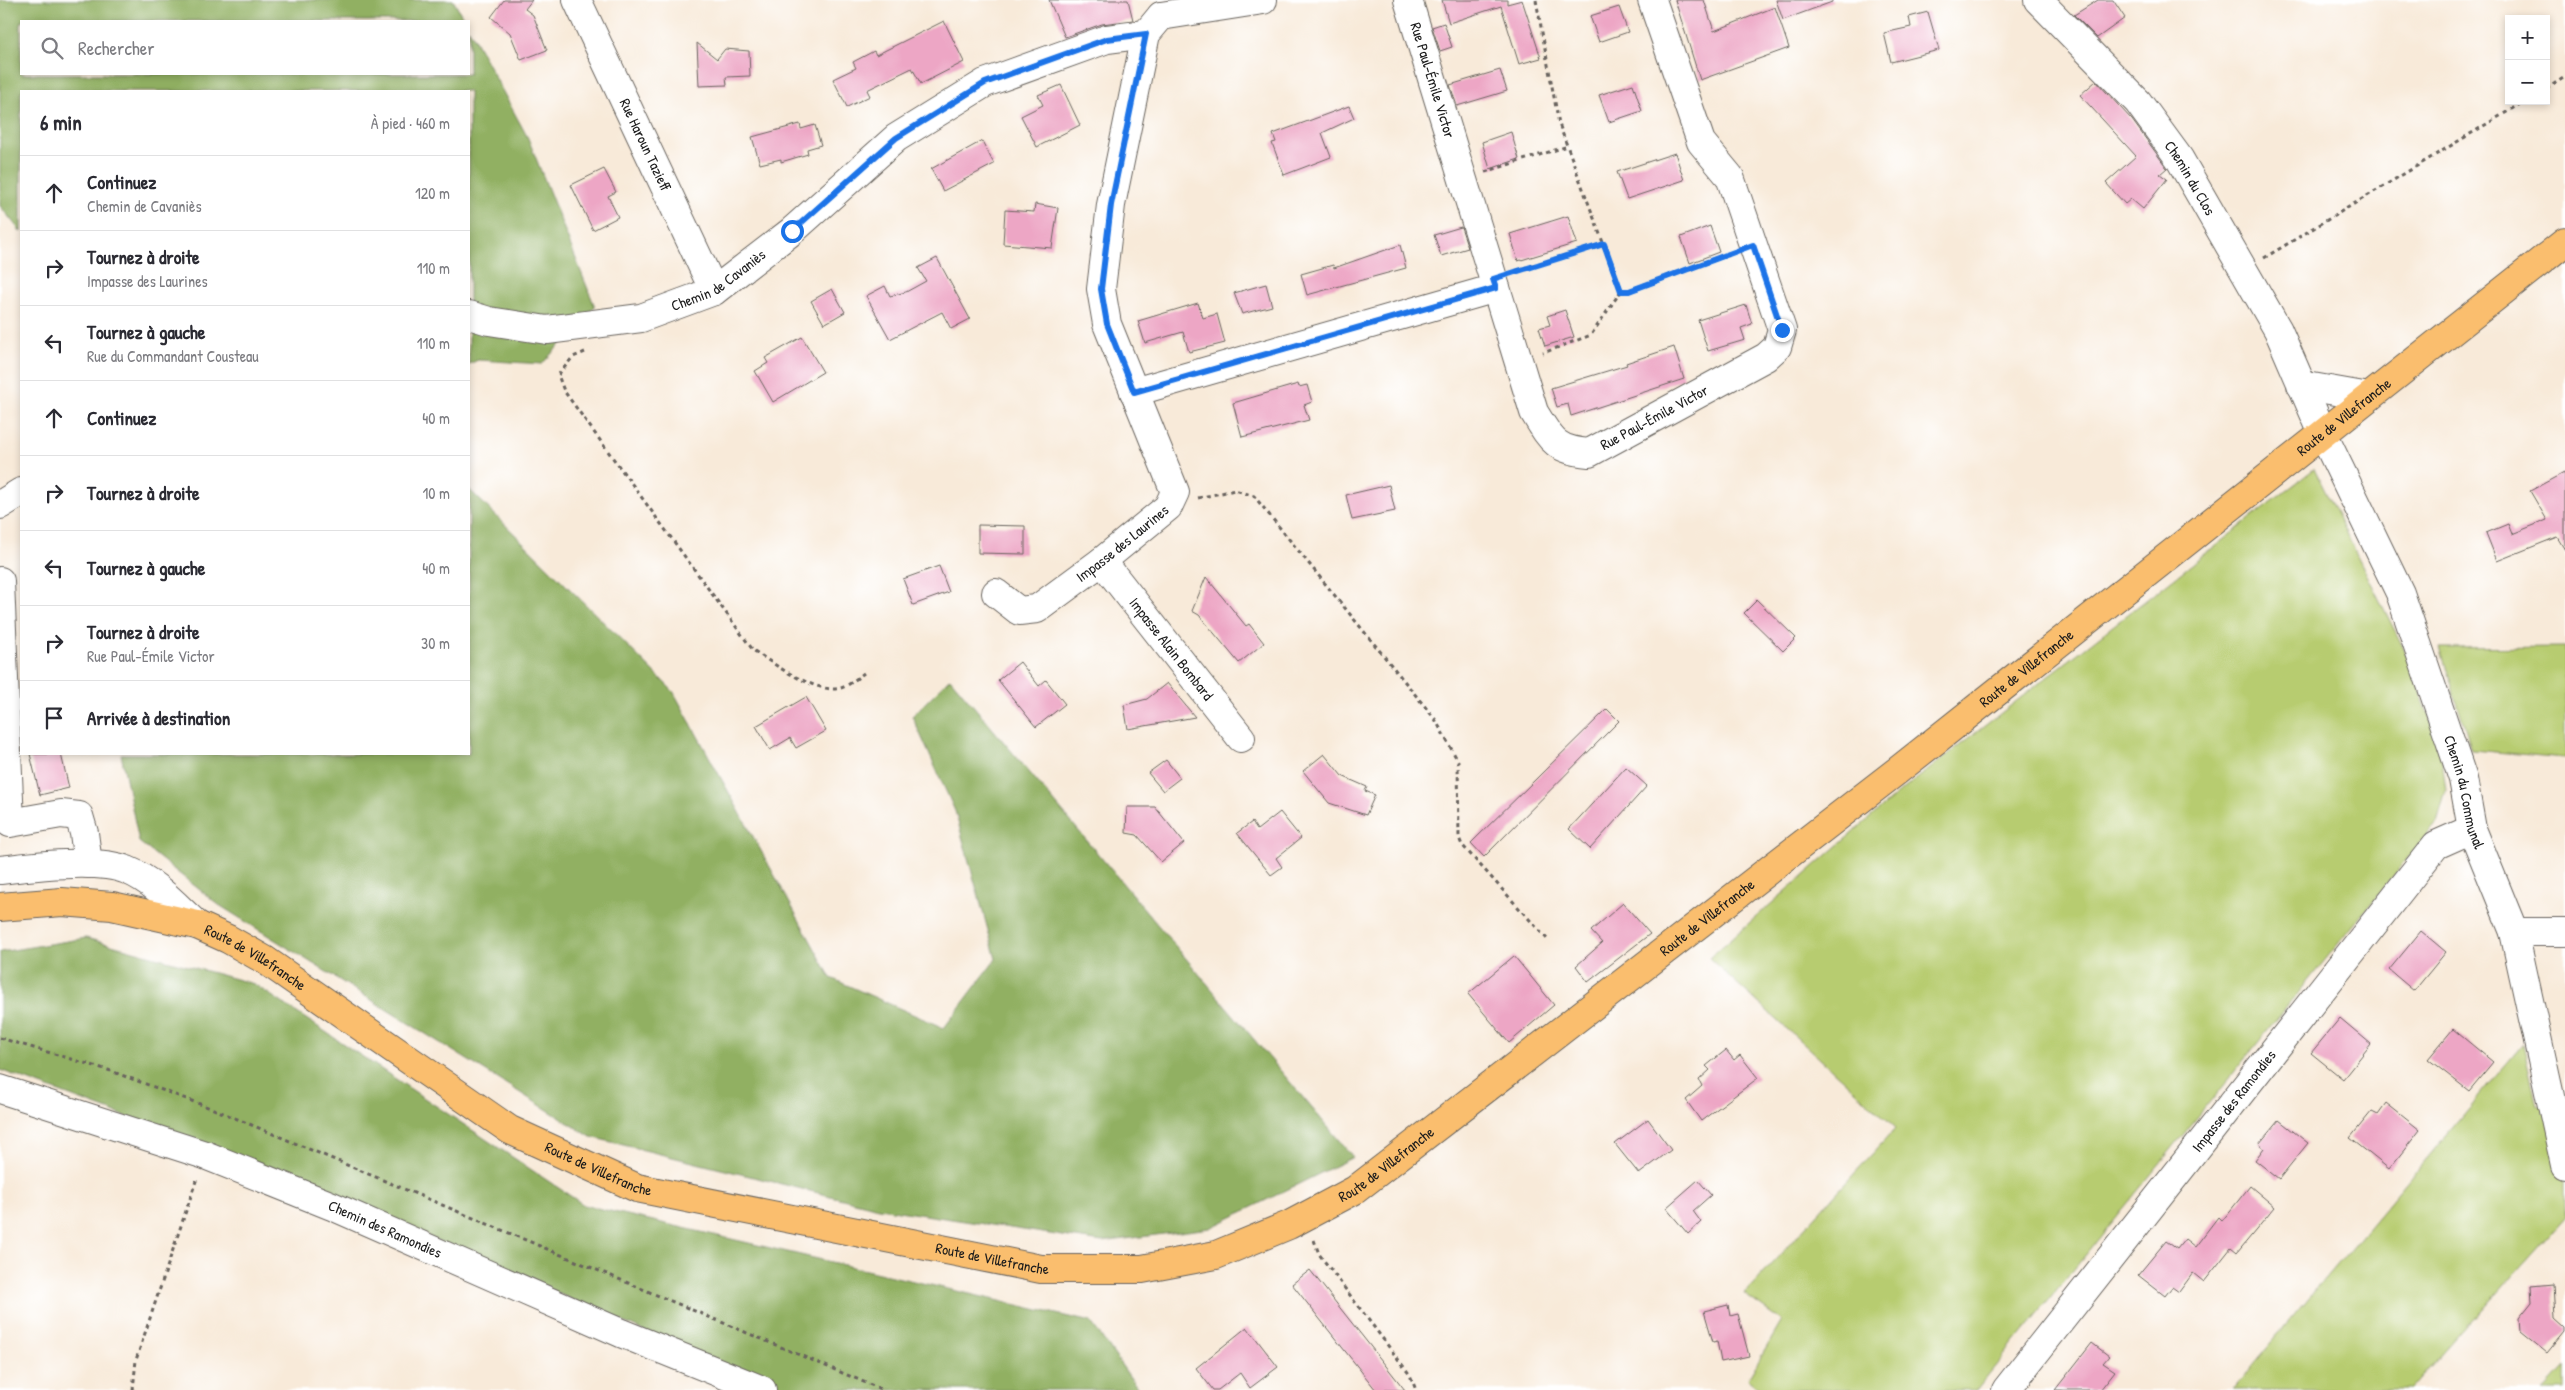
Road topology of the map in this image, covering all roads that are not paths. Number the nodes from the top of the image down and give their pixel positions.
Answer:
1 (577, 0) edge
2 (1263, 0) edge
3 (1408, 0) edge
4 (1652, 0) edge
5 (2038, 0) edge
6 (1156, 17) edge
7 (2565, 242) edge
8 (1495, 283) junction
9 (714, 291) junction
10 (470, 315) edge
11 (2301, 384) junction
12 (1134, 392) junction
13 (2369, 397) junction
14 (2323, 434) junction
15 (20, 493) edge
16 (0, 505) edge
17 (1102, 561) junction
18 (0, 581) edge
19 (996, 592) dead end
20 (1241, 738) dead end
21 (2472, 829) junction
22 (88, 864) junction
23 (0, 870) edge
24 (0, 907) edge
25 (197, 925) junction
26 (2514, 932) junction
27 (2565, 932) edge
28 (0, 1089) edge
29 (2565, 1165) edge
30 (762, 1390) edge
31 (2006, 1390) edge

1 - 9 street, Rue Haroun Tazieff
2 - 6 street, Chemin de Cavaniès
3 - 8 street, Rue Paul-Émile Victor
4 - 8 street, Rue Paul-Émile Victor
5 - 11 street, Chemin du Clos
6 - 9 street, Chemin de Cavaniès
6 - 12 street, Impasse des Laurines
7 - 13 main road, Route de Villefranche
8 - 12 street
9 - 10 street, Chemin de Cavaniès
11 - 13 street
11 - 14 street, Chemin du Clos
12 - 17 street, Impasse des Laurines
13 - 14 main road, Route de Villefranche
14 - 21 street, Chemin du Communal
14 - 25 main road, Route de Villefranche
15 - 16 street
17 - 19 street, Impasse des Laurines
17 - 20 street, Impasse Alain Bombard
18 - 22 street
21 - 26 street, Chemin du Communal
21 - 31 street, Impasse des Ramondies
22 - 23 street
22 - 25 street
24 - 25 main road, Route de Villefranche
26 - 27 street
26 - 29 street, Chemin du Communal
28 - 30 street, Chemin des Ramondies

